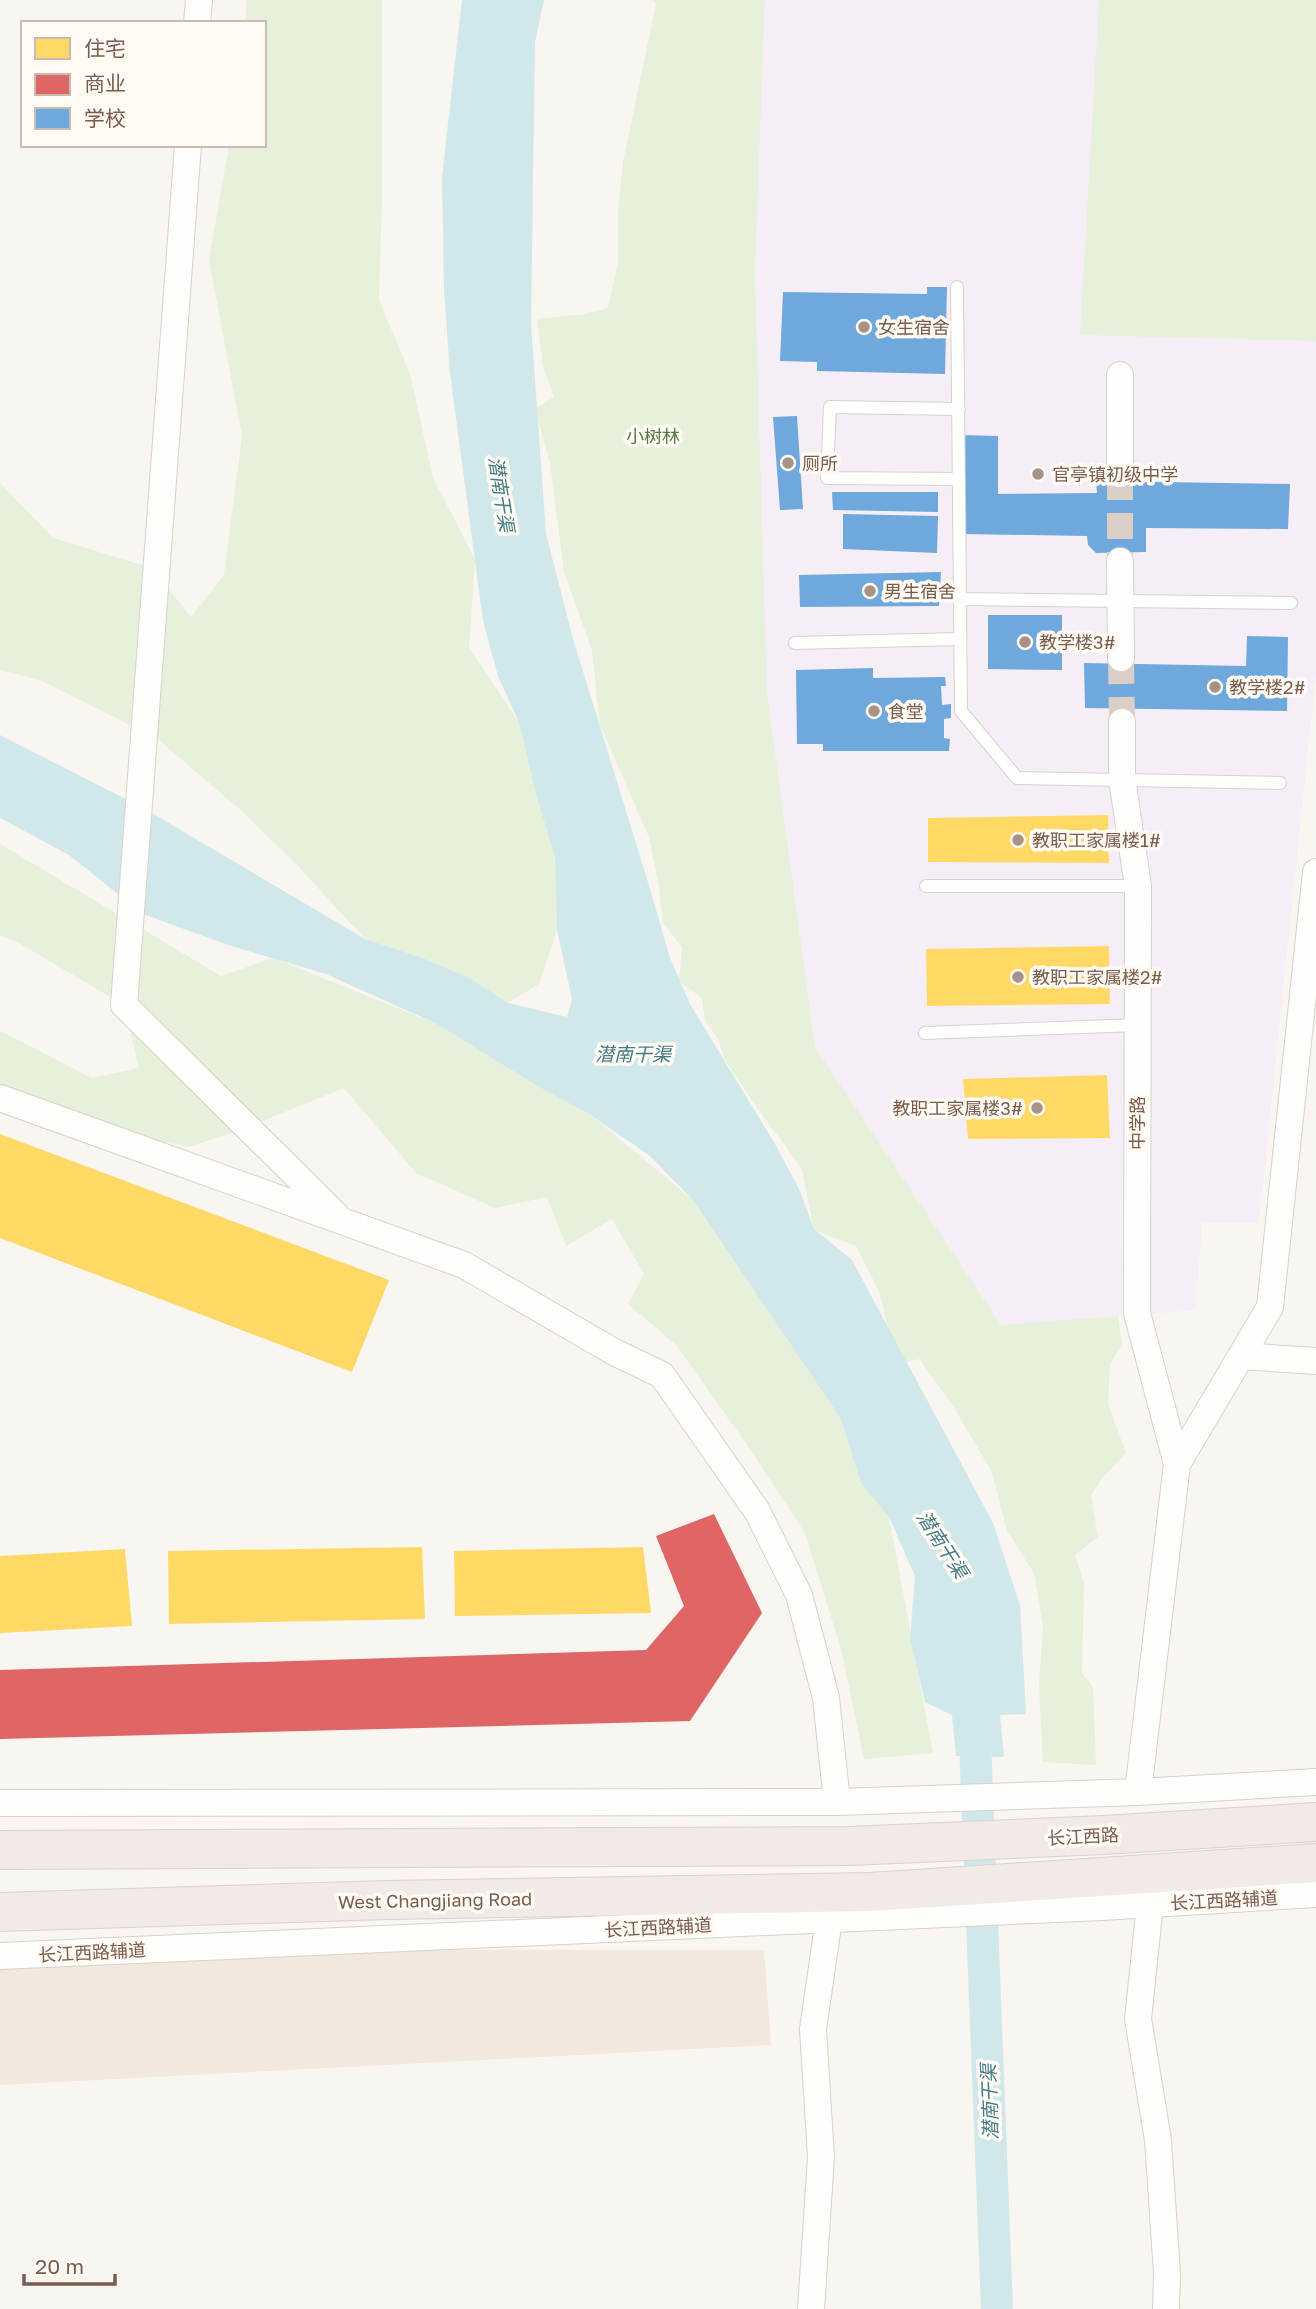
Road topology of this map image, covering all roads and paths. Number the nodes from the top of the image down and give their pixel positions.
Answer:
1 (199, 0) edge
2 (197, 21) edge
3 (188, 147) edge
4 (957, 287) dead end
5 (1119, 375) dead end
6 (958, 410) junction
7 (1120, 474) tunnel mouth
8 (959, 479) junction
9 (1120, 561) tunnel mouth
10 (960, 599) junction
11 (1291, 603) dead end
12 (960, 639) junction
13 (795, 643) dead end
14 (1121, 658) tunnel mouth
15 (1122, 722) tunnel mouth
16 (1280, 783) dead end
17 (1316, 872) edge
18 (926, 886) dead end
19 (1138, 886) junction
20 (1138, 1025) junction
21 (925, 1033) dead end
22 (0, 1098) edge
23 (342, 1221) junction
24 (1241, 1356) junction
25 (1316, 1361) edge
26 (1177, 1464) junction
27 (1316, 1782) edge
28 (1138, 1792) junction
29 (0, 1802) edge
30 (837, 1802) junction
31 (1316, 1822) edge
32 (0, 1850) edge
33 (1316, 1863) edge
34 (1316, 1894) edge
35 (1150, 1904) junction
36 (871, 1905) junction
37 (0, 1912) edge
38 (829, 1919) junction
39 (0, 1956) edge
40 (811, 2309) edge
41 (1166, 2309) edge

1 - 2 street
3 - 23 street
4 - 6 lane
5 - 7 street
6 - 8 lane
6 - 8 lane
8 - 10 lane
9 - 14 street
10 - 11 lane
10 - 12 lane
12 - 13 lane
12 - 16 lane
15 - 19 street, 中学路
17 - 24 street
18 - 19 lane
19 - 20 street, 中学路
20 - 21 lane
20 - 26 street, 中学路
22 - 23 street
23 - 30 street
24 - 25 street
24 - 26 street
26 - 28 street
27 - 28 street
28 - 30 street
29 - 30 street
31 - 32 highway, 长江西路
33 - 36 highway
34 - 35 street, 长江西路辅道
35 - 36 street, 长江西路辅道
35 - 41 street
36 - 37 highway, West Changjiang Road
36 - 38 street, 长江西路辅道
38 - 39 street, 长江西路辅道
38 - 40 street

